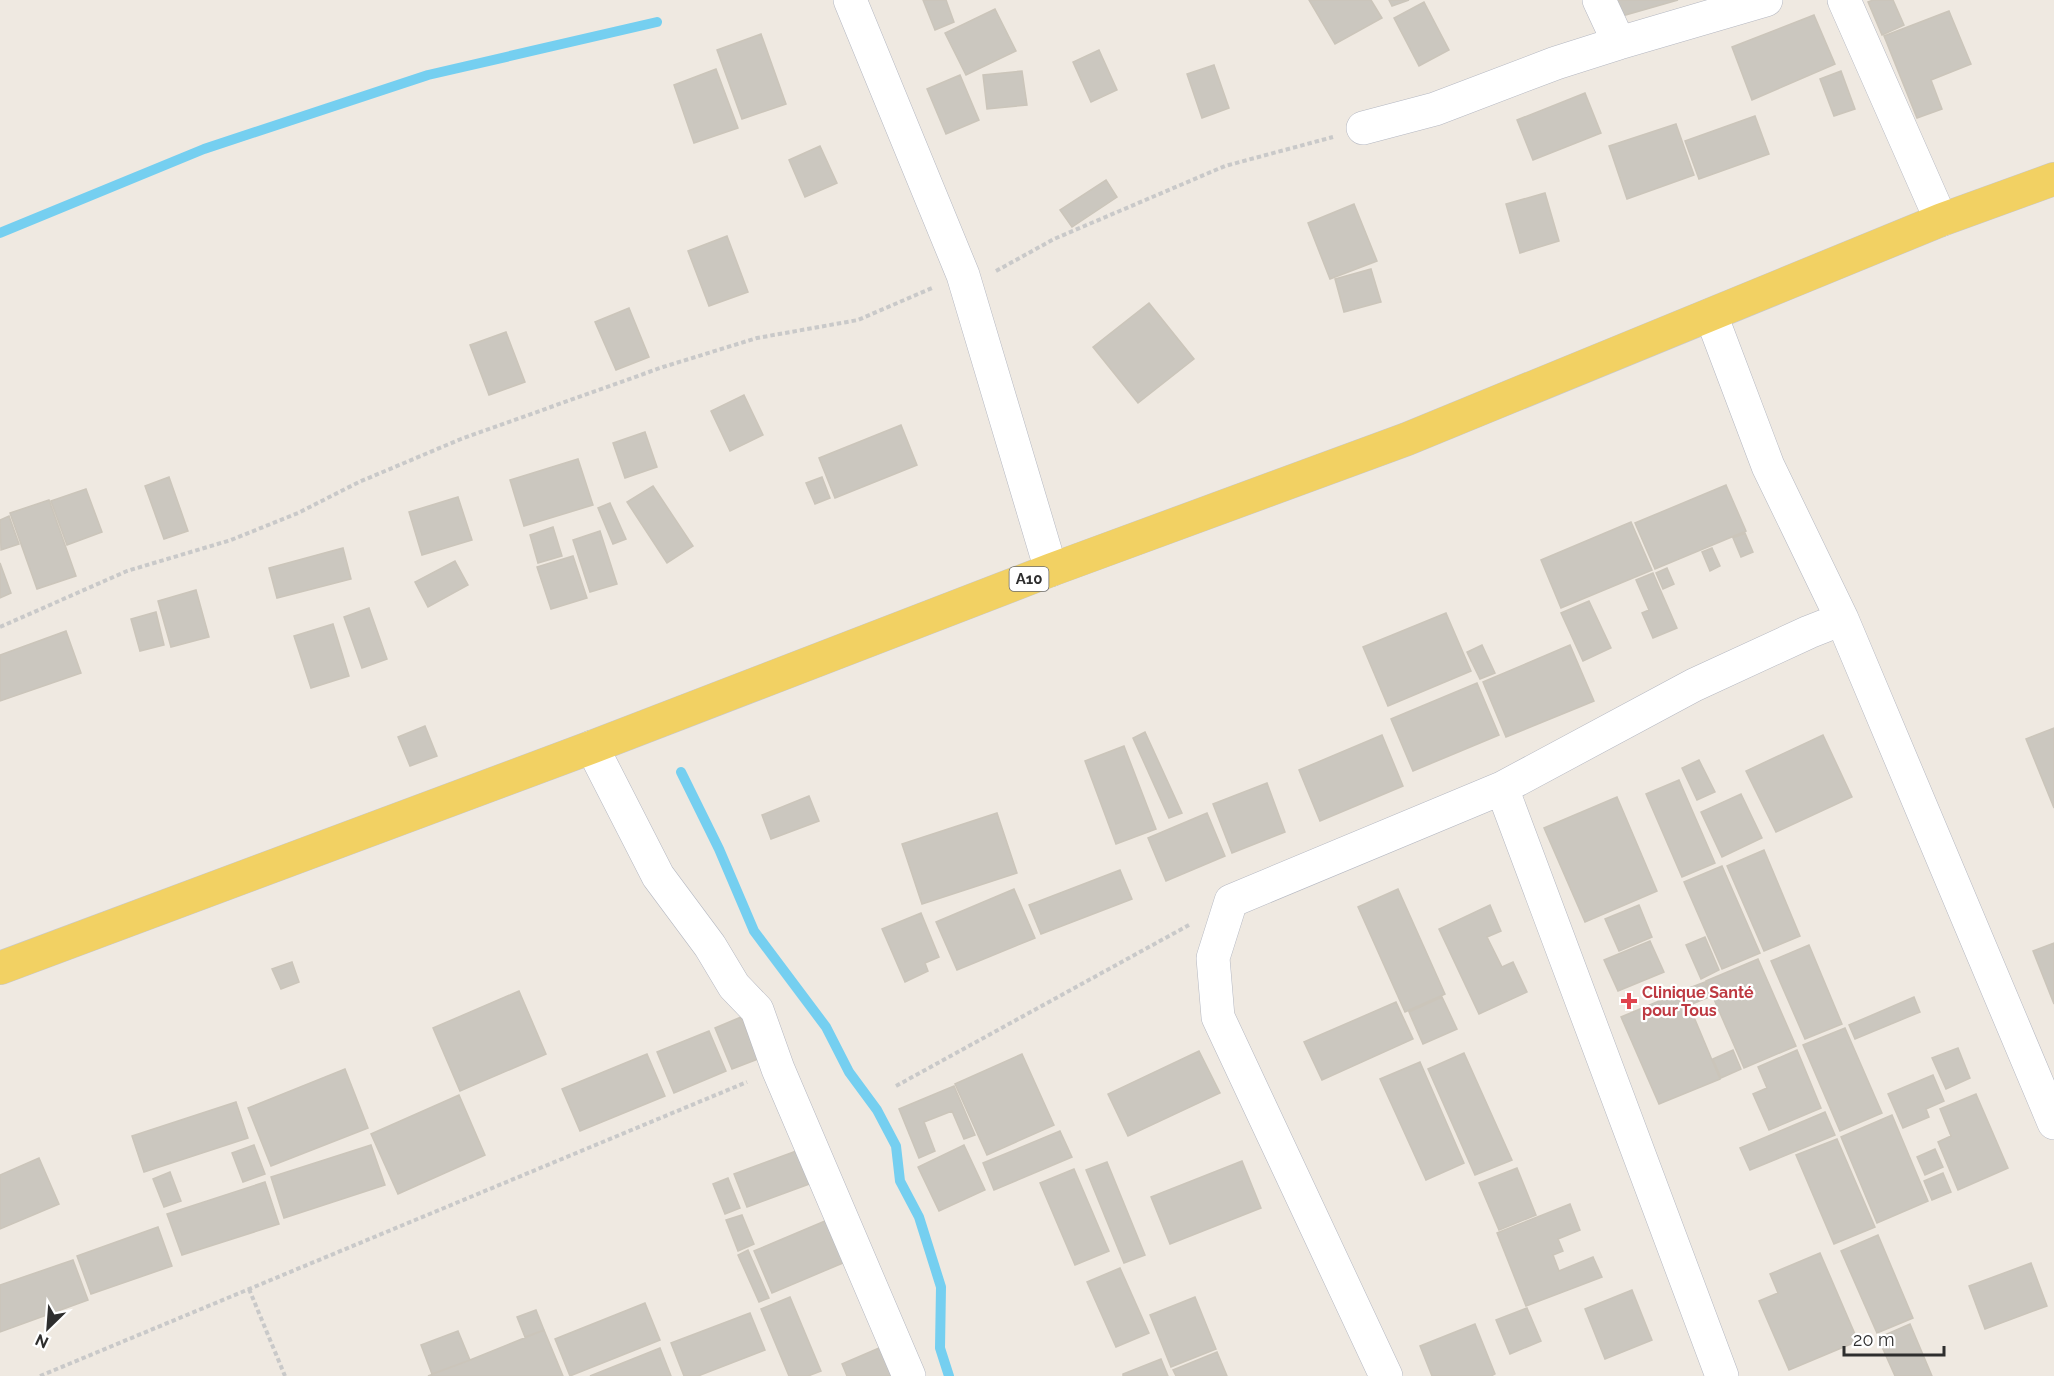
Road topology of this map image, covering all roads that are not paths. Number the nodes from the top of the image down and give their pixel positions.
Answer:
1 (850, 0) edge
2 (1599, 0) edge
3 (1766, 0) edge
4 (1844, 0) edge
5 (1619, 43) junction
6 (1363, 129) road end
7 (2054, 179) edge
8 (1941, 220) junction
9 (1711, 315) junction
10 (1051, 570) junction
11 (1842, 619) junction
12 (592, 747) junction
13 (1502, 788) junction
14 (0, 968) edge
15 (2054, 1124) edge
16 (909, 1376) edge
17 (1386, 1376) edge
18 (1722, 1376) edge

1 - 10 street
2 - 5 street
3 - 5 street
4 - 8 street
5 - 6 street
7 - 8 main road, A10
8 - 9 main road, A10
9 - 10 main road, A10
9 - 11 street
10 - 12 main road, A10
11 - 13 street
11 - 15 street
12 - 14 main road, A10
12 - 16 street
13 - 17 street
13 - 18 street

